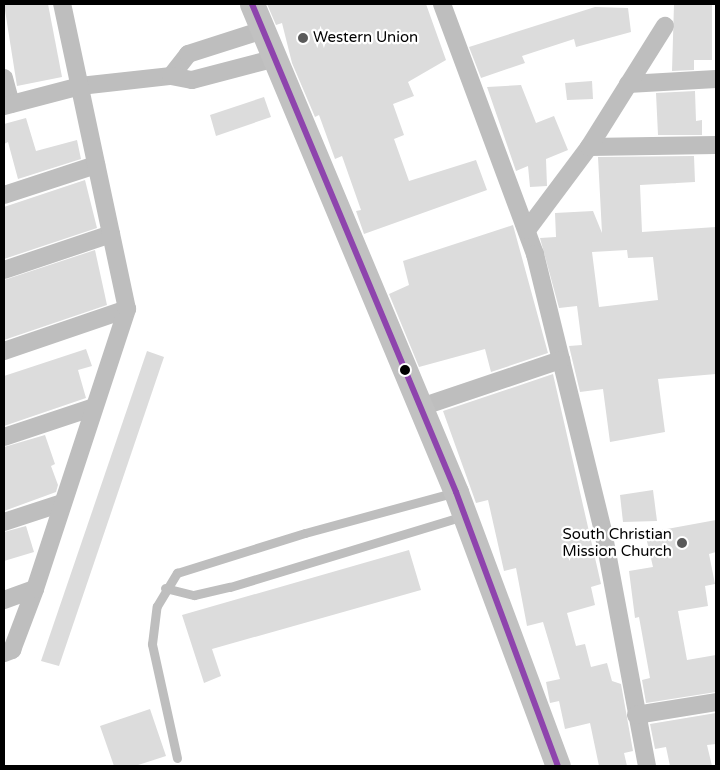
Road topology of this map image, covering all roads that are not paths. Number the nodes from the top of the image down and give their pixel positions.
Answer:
1 (62, 4) edge
2 (252, 4) edge
3 (442, 4) edge
4 (665, 26) dead end
5 (263, 30) junction
6 (276, 58) junction
7 (171, 76) junction
8 (4, 78) edge
9 (716, 79) edge
10 (628, 84) junction
11 (80, 86) junction
12 (7, 105) edge
13 (716, 145) edge
14 (589, 147) junction
15 (96, 165) junction
16 (4, 194) edge
17 (527, 230) junction
18 (111, 234) junction
19 (4, 270) edge
20 (127, 310) junction
21 (4, 351) edge
22 (561, 360) junction
23 (94, 407) junction
24 (421, 407) junction
25 (4, 437) edge
26 (456, 492) junction
27 (62, 503) junction
28 (464, 516) junction
29 (4, 522) edge
30 (166, 588) junction
31 (35, 589) junction
32 (4, 600) edge
33 (4, 653) edge
34 (716, 702) edge
35 (636, 715) junction
36 (177, 758) dead end
37 (558, 766) edge
38 (647, 766) edge

1 - 11 street
2 - 5 main road
3 - 17 street
4 - 10 street
5 - 6 main road
5 - 7 street
6 - 7 street
6 - 24 main road
7 - 11 street
8 - 12 street
9 - 10 street
10 - 14 street
11 - 12 street
11 - 15 street
13 - 14 street
14 - 17 street
15 - 16 street
15 - 18 street
17 - 22 street
18 - 19 street
18 - 20 street
20 - 21 street
20 - 23 street
22 - 24 street
22 - 35 street
23 - 25 street
23 - 27 street
24 - 26 main road
26 - 28 main road
26 - 30 lane
27 - 29 street
27 - 31 street
28 - 30 lane
28 - 37 main road
30 - 36 lane
31 - 32 street
31 - 33 street
34 - 35 street
35 - 38 street

